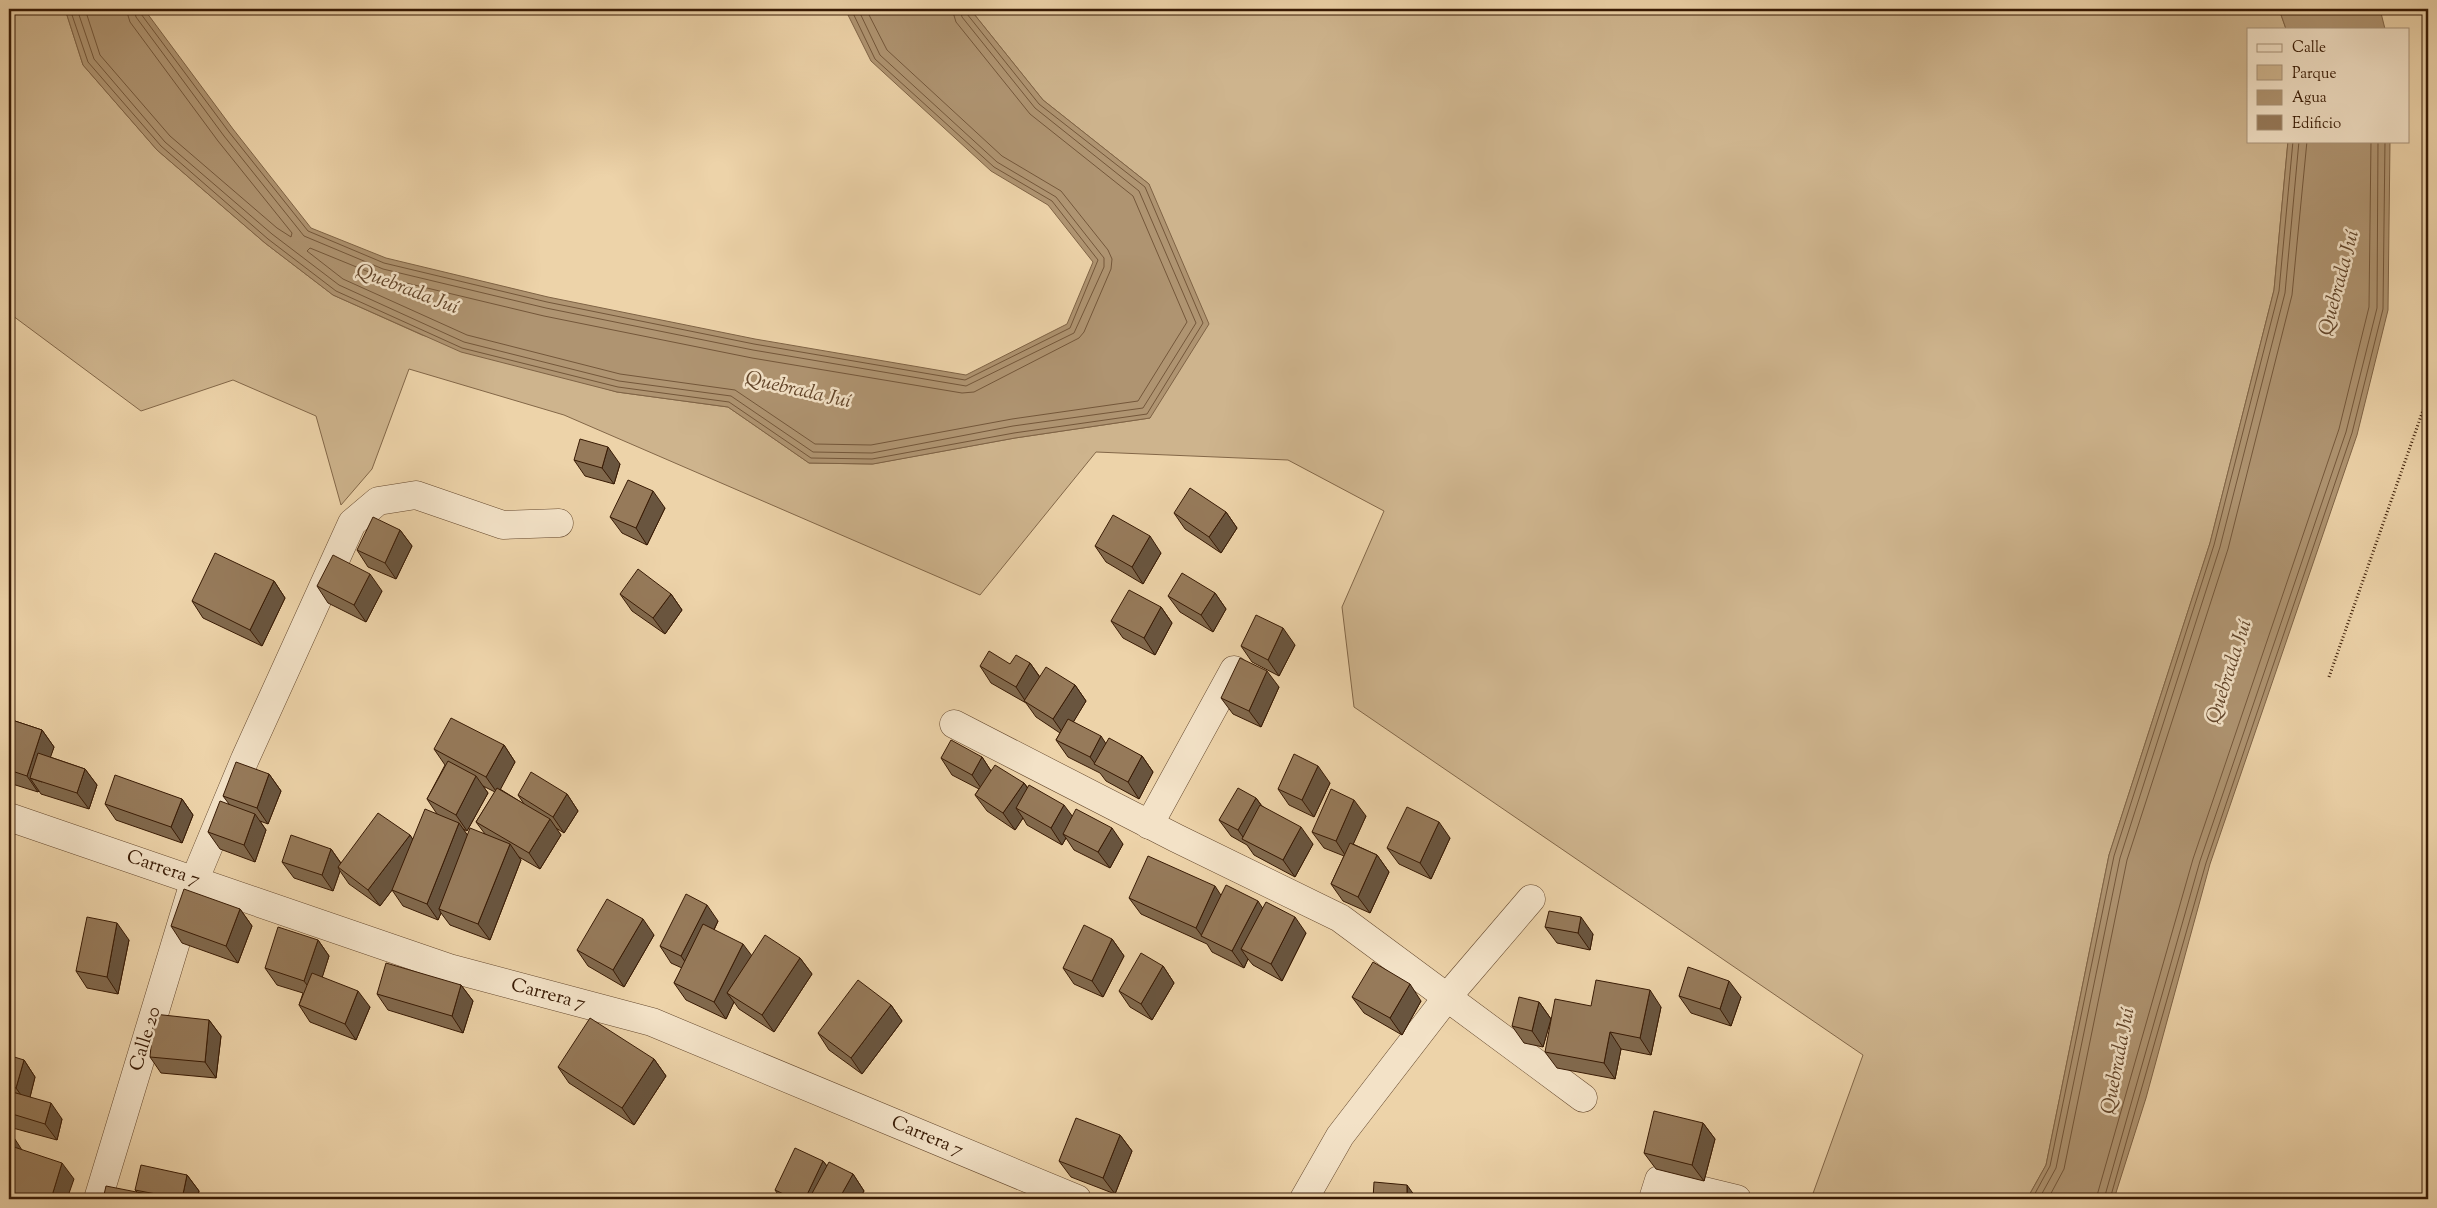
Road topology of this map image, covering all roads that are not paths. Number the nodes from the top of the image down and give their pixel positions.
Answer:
1 (559, 523) dead end
2 (1234, 670) edge
3 (954, 724) dead end
4 (9, 817) edge
5 (1149, 825) junction
6 (195, 880) junction
7 (1531, 899) dead end
8 (1448, 996) junction
9 (1583, 1098) dead end
10 (1656, 1189) edge
11 (98, 1199) edge
12 (1077, 1199) edge
13 (1304, 1199) edge
14 (1738, 1199) edge

1 - 6 street, Calle 20
2 - 5 street
3 - 5 street
4 - 6 street, Carrera 7
5 - 8 street
6 - 11 street, Calle 20
6 - 12 street, Carrera 7
7 - 8 street
8 - 9 street
8 - 13 street
10 - 14 street

